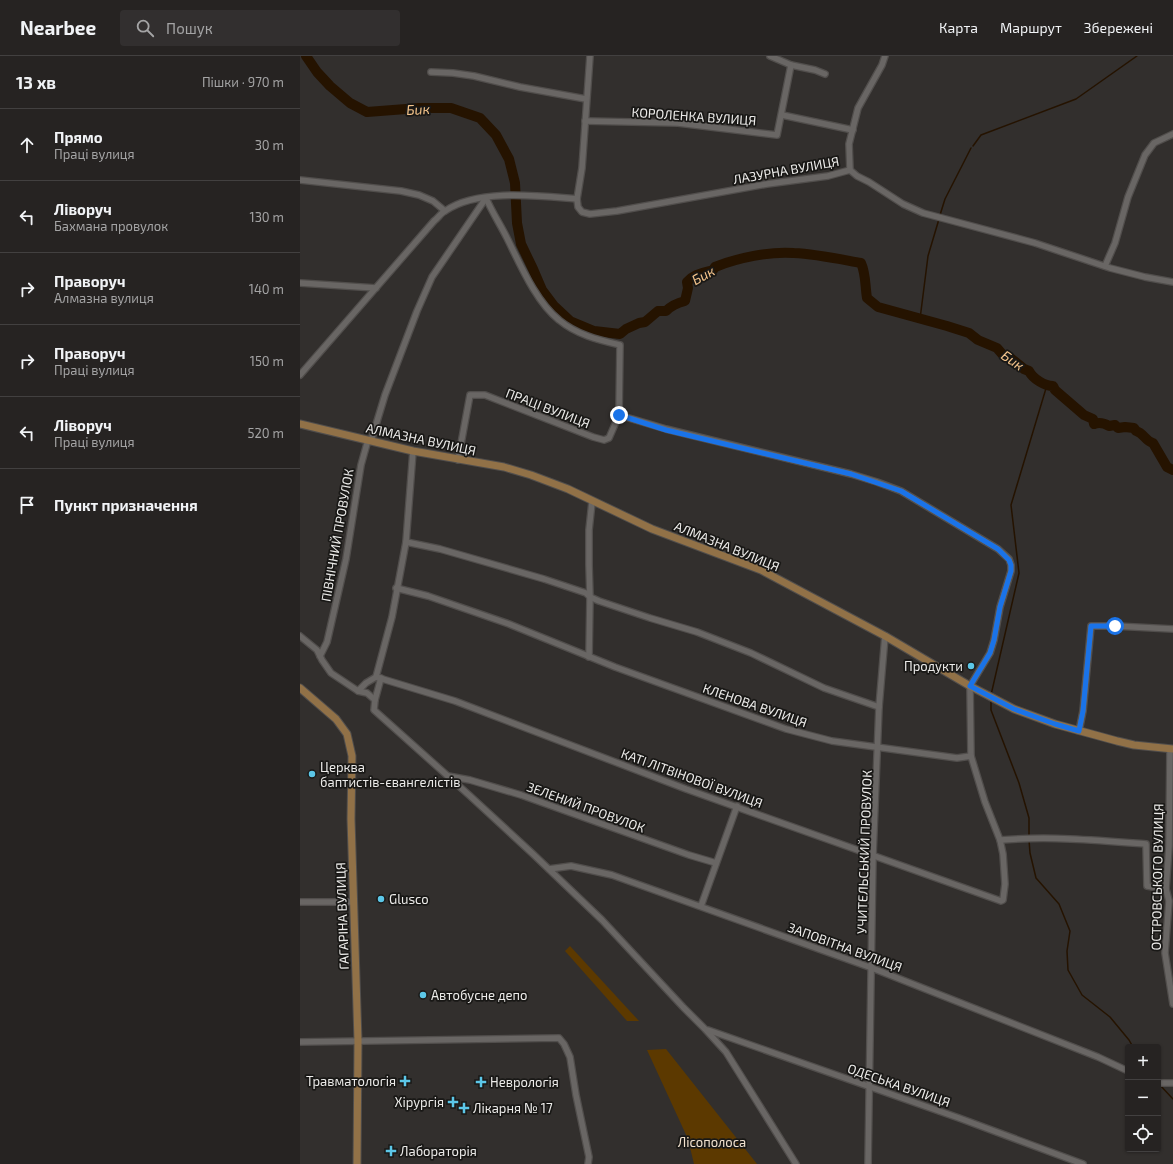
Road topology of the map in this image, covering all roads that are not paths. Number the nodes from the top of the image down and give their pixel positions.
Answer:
1 (590, 56) edge
2 (770, 56) edge
3 (885, 56) edge
4 (791, 65) junction
5 (431, 72) dead end
6 (825, 74) dead end
7 (586, 99) junction
8 (782, 115) junction
9 (585, 121) junction
10 (852, 130) junction
11 (1173, 134) edge
12 (850, 170) junction
13 (300, 180) edge
14 (486, 198) junction
15 (577, 199) junction
16 (445, 211) junction
17 (1105, 266) junction
18 (1173, 282) edge
19 (300, 283) edge
20 (376, 288) junction
21 (300, 374) edge
22 (619, 415) junction
23 (300, 424) edge
24 (370, 440) junction
25 (413, 451) junction
26 (458, 460) junction
27 (592, 502) junction
28 (406, 542) junction
29 (396, 588) junction
30 (590, 597) junction
31 (1173, 629) edge
32 (300, 636) edge
33 (885, 636) junction
34 (320, 656) junction
35 (589, 657) junction
36 (378, 678) junction
37 (970, 686) junction
38 (300, 688) edge
39 (358, 691) junction
40 (375, 700) junction
41 (879, 707) junction
42 (1079, 731) junction
43 (878, 747) junction
44 (1172, 749) edge
45 (971, 756) junction
46 (448, 776) junction
47 (737, 806) junction
48 (1000, 840) junction
49 (1171, 847) edge
50 (873, 855) junction
51 (716, 863) junction
52 (549, 869) junction
53 (1166, 889) junction
54 (1171, 901) edge
55 (300, 902) edge
56 (354, 902) junction
57 (700, 906) junction
58 (1171, 967) edge
59 (872, 968) junction
60 (1173, 1004) edge
61 (705, 1029) junction
62 (358, 1041) junction
63 (300, 1042) edge
64 (1125, 1070) edge
65 (1161, 1083) edge
66 (1173, 1083) edge
67 (869, 1086) junction
68 (358, 1164) edge
69 (588, 1164) edge
70 (796, 1164) edge
71 (868, 1164) edge
72 (1084, 1164) edge

1 - 7 street
2 - 4 street
3 - 10 street
4 - 6 street
4 - 8 street
5 - 7 street
7 - 9 street
8 - 9 street, КОРОЛЕНКА ВУЛИЦЯ
8 - 10 street
9 - 15 street
10 - 12 street
11 - 17 street
12 - 15 street, ЛАЗУРНА ВУЛИЦЯ
12 - 17 street, ЛАЗУРНА ВУЛИЦЯ
13 - 16 street
14 - 15 street
14 - 16 street
14 - 22 street
14 - 24 street, ПІВНІЧНИЙ ПРОВУЛОК
16 - 20 street
17 - 18 street, ЛАЗУРНА ВУЛИЦЯ
19 - 20 street
20 - 21 street
22 - 26 street, ПРАЦІ ВУЛИЦЯ
22 - 37 street
23 - 24 main road, АЛМАЗНА ВУЛИЦЯ
24 - 25 main road, АЛМАЗНА ВУЛИЦЯ
24 - 34 street, ПІВНІЧНИЙ ПРОВУЛОК
25 - 26 main road, АЛМАЗНА ВУЛИЦЯ
25 - 28 street
26 - 27 main road, АЛМАЗНА ВУЛИЦЯ
27 - 30 street
27 - 33 main road, АЛМАЗНА ВУЛИЦЯ
28 - 29 street
28 - 30 street
29 - 35 street, КЛЕНОВА ВУЛИЦЯ
29 - 36 street
30 - 35 street
30 - 41 street
31 - 42 street
32 - 34 street
33 - 37 main road, АЛМАЗНА ВУЛИЦЯ
33 - 41 street, УЧИТЕЛЬСЬКИЙ ПРОВУЛОК
34 - 39 street
35 - 43 street, КЛЕНОВА ВУЛИЦЯ
36 - 39 street
36 - 40 street
36 - 47 street, КАТІ ЛІТВІНОВОЇ ВУЛИЦЯ
37 - 42 main road, АЛМАЗНА ВУЛИЦЯ
37 - 45 street
38 - 56 main road, ГАГАРІНА ВУЛИЦЯ
39 - 40 street
40 - 46 street
41 - 43 street, УЧИТЕЛЬСЬКИЙ ПРОВУЛОК
42 - 44 main road, АЛМАЗНА ВУЛИЦЯ
43 - 45 street, КЛЕНОВА ВУЛИЦЯ
43 - 50 street, УЧИТЕЛЬСЬКИЙ ПРОВУЛОК
44 - 49 street, ОСТРОВСЬКОГО ВУЛИЦЯ
45 - 48 street
46 - 51 street, ЗЕЛЕНИЙ ПРОВУЛОК
46 - 52 street
47 - 50 street, КАТІ ЛІТВІНОВОЇ ВУЛИЦЯ
47 - 51 street
48 - 50 street, КАТІ ЛІТВІНОВОЇ ВУЛИЦЯ
48 - 53 street
49 - 53 street, ОСТРОВСЬКОГО ВУЛИЦЯ
50 - 59 street, УЧИТЕЛЬСЬКИЙ ПРОВУЛОК
51 - 57 street
52 - 57 street, ЗАПОВІТНА ВУЛИЦЯ
52 - 61 street
53 - 54 street, ОСТРОВСЬКОГО ВУЛИЦЯ
54 - 58 street, ОСТРОВСЬКОГО ВУЛИЦЯ
55 - 56 street
56 - 62 main road, ГАГАРІНА ВУЛИЦЯ
57 - 59 street, ЗАПОВІТНА ВУЛИЦЯ
58 - 60 street, ОСТРОВСЬКОГО ВУЛИЦЯ
59 - 64 street, ЗАПОВІТНА ВУЛИЦЯ
59 - 67 street, УЧИТЕЛЬСЬКИЙ ПРОВУЛОК
61 - 67 street, ОДЕСЬКА ВУЛИЦЯ
61 - 70 street
62 - 63 street
62 - 68 main road, ГАГАРІНА ВУЛИЦЯ
62 - 69 street
65 - 66 street
67 - 71 street, УЧИТЕЛЬСЬКИЙ ПРОВУЛОК
67 - 72 street, ОДЕСЬКА ВУЛИЦЯ

